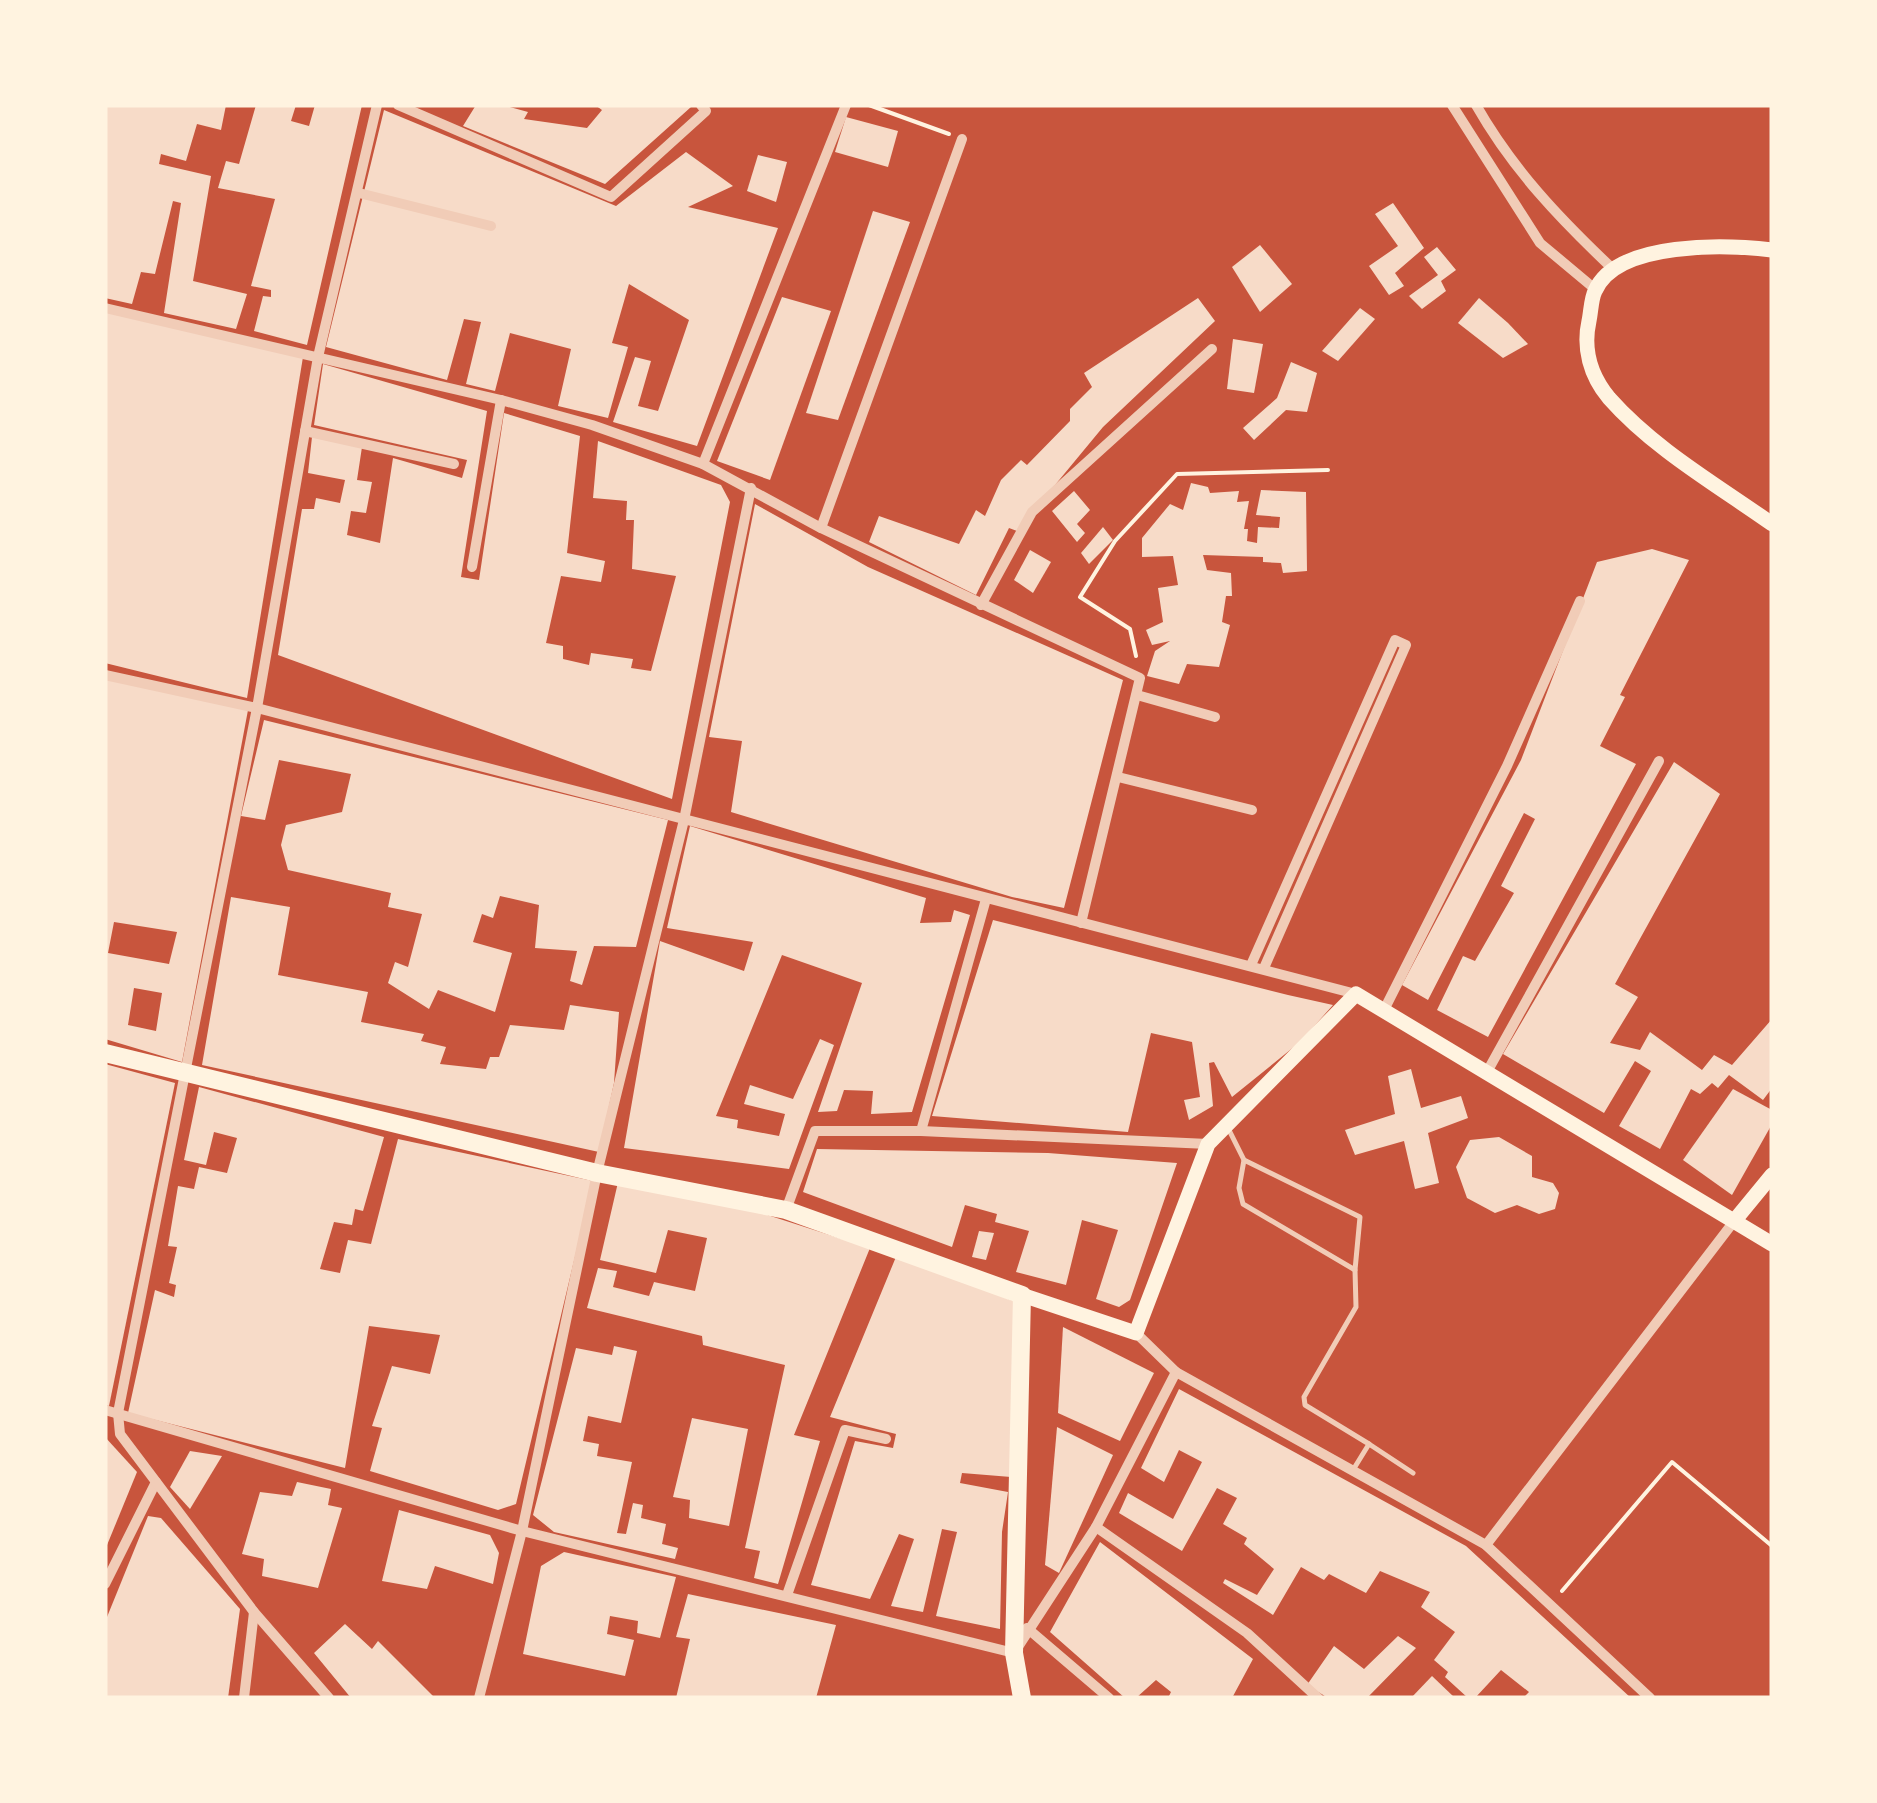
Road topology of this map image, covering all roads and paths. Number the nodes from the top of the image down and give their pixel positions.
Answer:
1 (377, 105) edge
2 (398, 105) edge
3 (701, 105) edge
4 (846, 105) edge
5 (869, 105) edge
6 (1452, 105) edge
7 (1476, 105) edge
8 (962, 139) joint
9 (359, 193) junction
10 (490, 226) dead end
11 (1772, 250) edge
12 (1614, 270) junction
13 (1595, 289) junction
14 (105, 308) edge
15 (1212, 349) dead end
16 (318, 357) junction
17 (501, 400) junction
18 (305, 431) junction
19 (454, 464) dead end
20 (703, 464) junction
21 (1328, 470) dead end
22 (751, 488) junction
23 (1772, 524) edge
24 (822, 528) junction
25 (472, 567) dead end
26 (1580, 602) dead end
27 (982, 605) junction
28 (105, 675) edge
29 (1140, 678) junction
30 (1137, 695) junction
31 (256, 708) junction
32 (1215, 717) dead end
33 (1659, 761) dead end
34 (1118, 777) junction
35 (1252, 810) dead end
36 (684, 820) junction
37 (986, 899) junction
38 (1081, 924) junction
39 (1251, 965) junction
40 (1264, 968) junction
41 (1356, 994) junction
42 (1384, 1010) junction
43 (105, 1053) edge
44 (182, 1071) junction
45 (1487, 1072) junction
46 (1226, 1123) junction
47 (921, 1130) junction
48 (1208, 1144) junction
49 (1244, 1160) junction
50 (597, 1173) junction
51 (1772, 1175) edge
52 (786, 1210) junction
53 (1735, 1220) junction
54 (1772, 1244) edge
55 (1356, 1270) junction
56 (1022, 1294) junction
57 (1136, 1333) junction
58 (1176, 1372) junction
59 (105, 1410) edge
60 (118, 1413) junction
61 (886, 1439) dead end
62 (1369, 1444) junction
63 (1353, 1470) junction
64 (1413, 1473) dead end
65 (156, 1482) junction
66 (1096, 1526) junction
67 (522, 1530) junction
68 (1486, 1545) junction
69 (1772, 1546) edge
70 (105, 1584) edge
71 (787, 1595) junction
72 (1552, 1602) junction
73 (254, 1612) junction
74 (1022, 1623) junction
75 (1014, 1653) junction
76 (244, 1698) edge
77 (329, 1698) edge
78 (479, 1698) edge
79 (1022, 1698) edge
80 (1110, 1698) edge
81 (1318, 1698) edge
82 (1650, 1698) edge

1 - 9 street
2 - 3 street
4 - 20 street
5 - 8 path
6 - 13 street
7 - 12 street
8 - 24 street
9 - 10 street
9 - 16 street
11 - 12 main road
12 - 13 main road
13 - 23 main road
14 - 16 street
15 - 27 street
16 - 17 street
16 - 18 street
17 - 20 street
17 - 25 street
18 - 19 street
18 - 31 street
20 - 22 street
21 - 29 path
22 - 24 street
22 - 36 street
24 - 27 street
26 - 42 street
27 - 29 street
28 - 31 street
29 - 30 street
30 - 32 street
30 - 34 street
31 - 36 street
31 - 44 street
33 - 45 street
34 - 35 street
34 - 38 street
36 - 37 street
36 - 50 street
37 - 38 street
37 - 47 street
38 - 39 street
39 - 40 street
39 - 40 street
40 - 41 street
41 - 42 main road
41 - 46 main road
42 - 45 main road
43 - 44 main road
44 - 50 main road
44 - 60 street
45 - 53 main road
46 - 48 main road
46 - 49 lane
47 - 48 street
47 - 52 street
48 - 57 main road
49 - 55 lane
49 - 55 lane
50 - 52 main road
50 - 67 street
51 - 53 main road
52 - 56 main road
53 - 54 main road
53 - 68 street
55 - 62 lane
56 - 57 main road
56 - 74 main road
57 - 58 street
58 - 63 street
58 - 66 street
59 - 60 street
60 - 65 street
60 - 67 street
61 - 71 street
62 - 63 lane
62 - 64 lane
63 - 68 street
65 - 70 street
65 - 73 street
66 - 74 street
66 - 81 street
67 - 71 street
67 - 78 street
68 - 72 street
69 - 72 path
71 - 75 street
72 - 82 street
73 - 76 street
73 - 77 street
74 - 75 main road
74 - 80 street
75 - 79 main road

